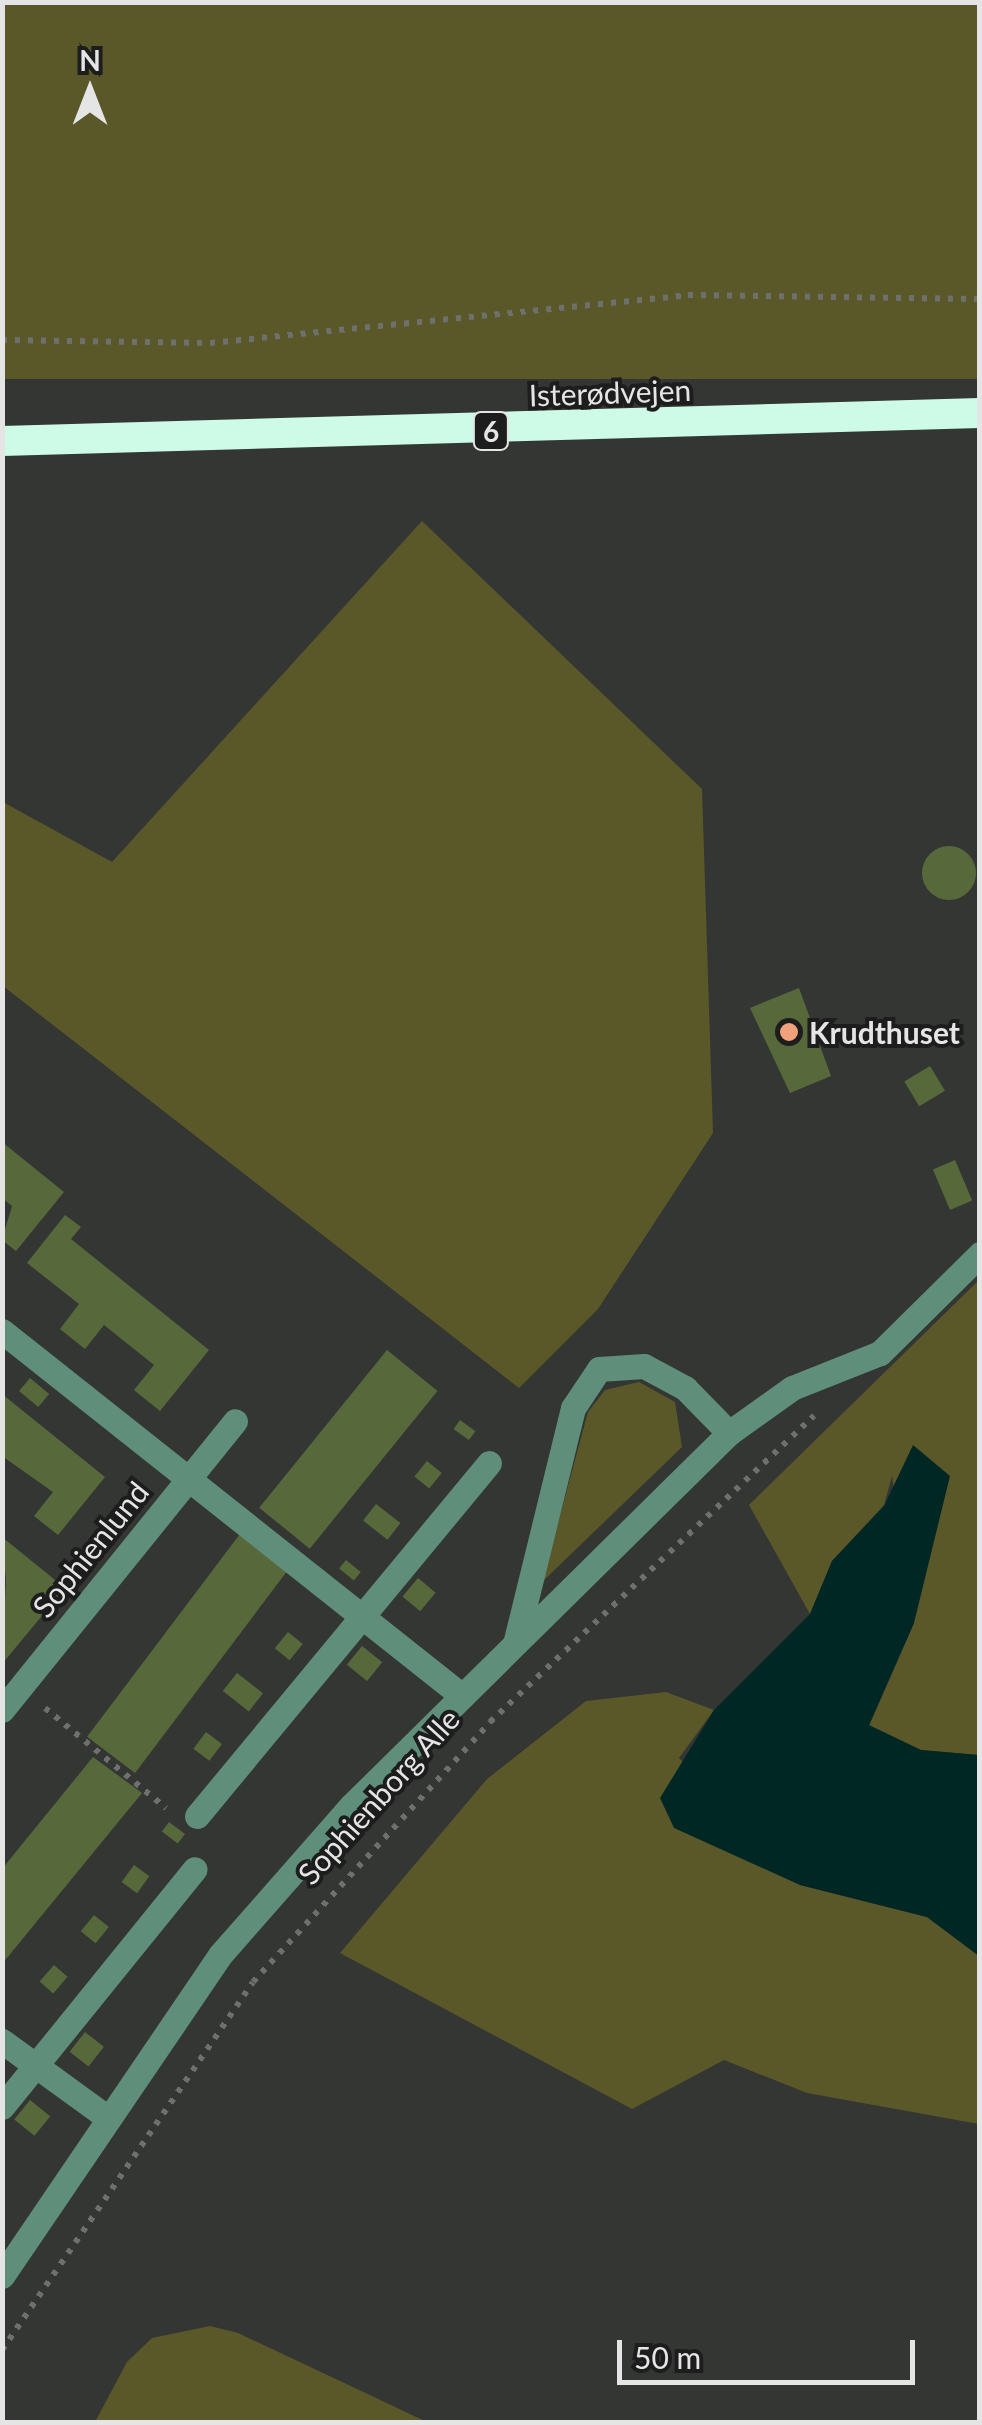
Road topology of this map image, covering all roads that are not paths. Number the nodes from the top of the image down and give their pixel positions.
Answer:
1 (980, 414) edge
2 (2, 441) edge
3 (980, 1254) edge
4 (2, 1332) edge
5 (235, 1421) dead end
6 (729, 1433) junction
7 (490, 1462) dead end
8 (191, 1476) junction
9 (369, 1614) junction
10 (516, 1640) junction
11 (461, 1694) junction
12 (2, 1710) edge
13 (190, 1820) road end
14 (195, 1869) dead end
15 (2, 2041) edge
16 (35, 2066) junction
17 (2, 2107) edge
18 (108, 2118) junction
19 (2, 2276) edge

1 - 2 highway, Isterødvejen / 6
3 - 6 street, Sophienborg Alle
4 - 8 street, Sophienlund
5 - 8 street, Sophienlund
6 - 10 street, Sophienborg Alle
6 - 10 street
7 - 9 street
8 - 9 street, Sophienlund
8 - 12 street, Sophienlund
9 - 11 street, Sophienlund
9 - 13 street
10 - 11 street, Sophienborg Alle
11 - 18 street, Sophienborg Alle
14 - 16 street
15 - 16 street
16 - 17 street
16 - 18 street
18 - 19 street, Sophienborg Alle

